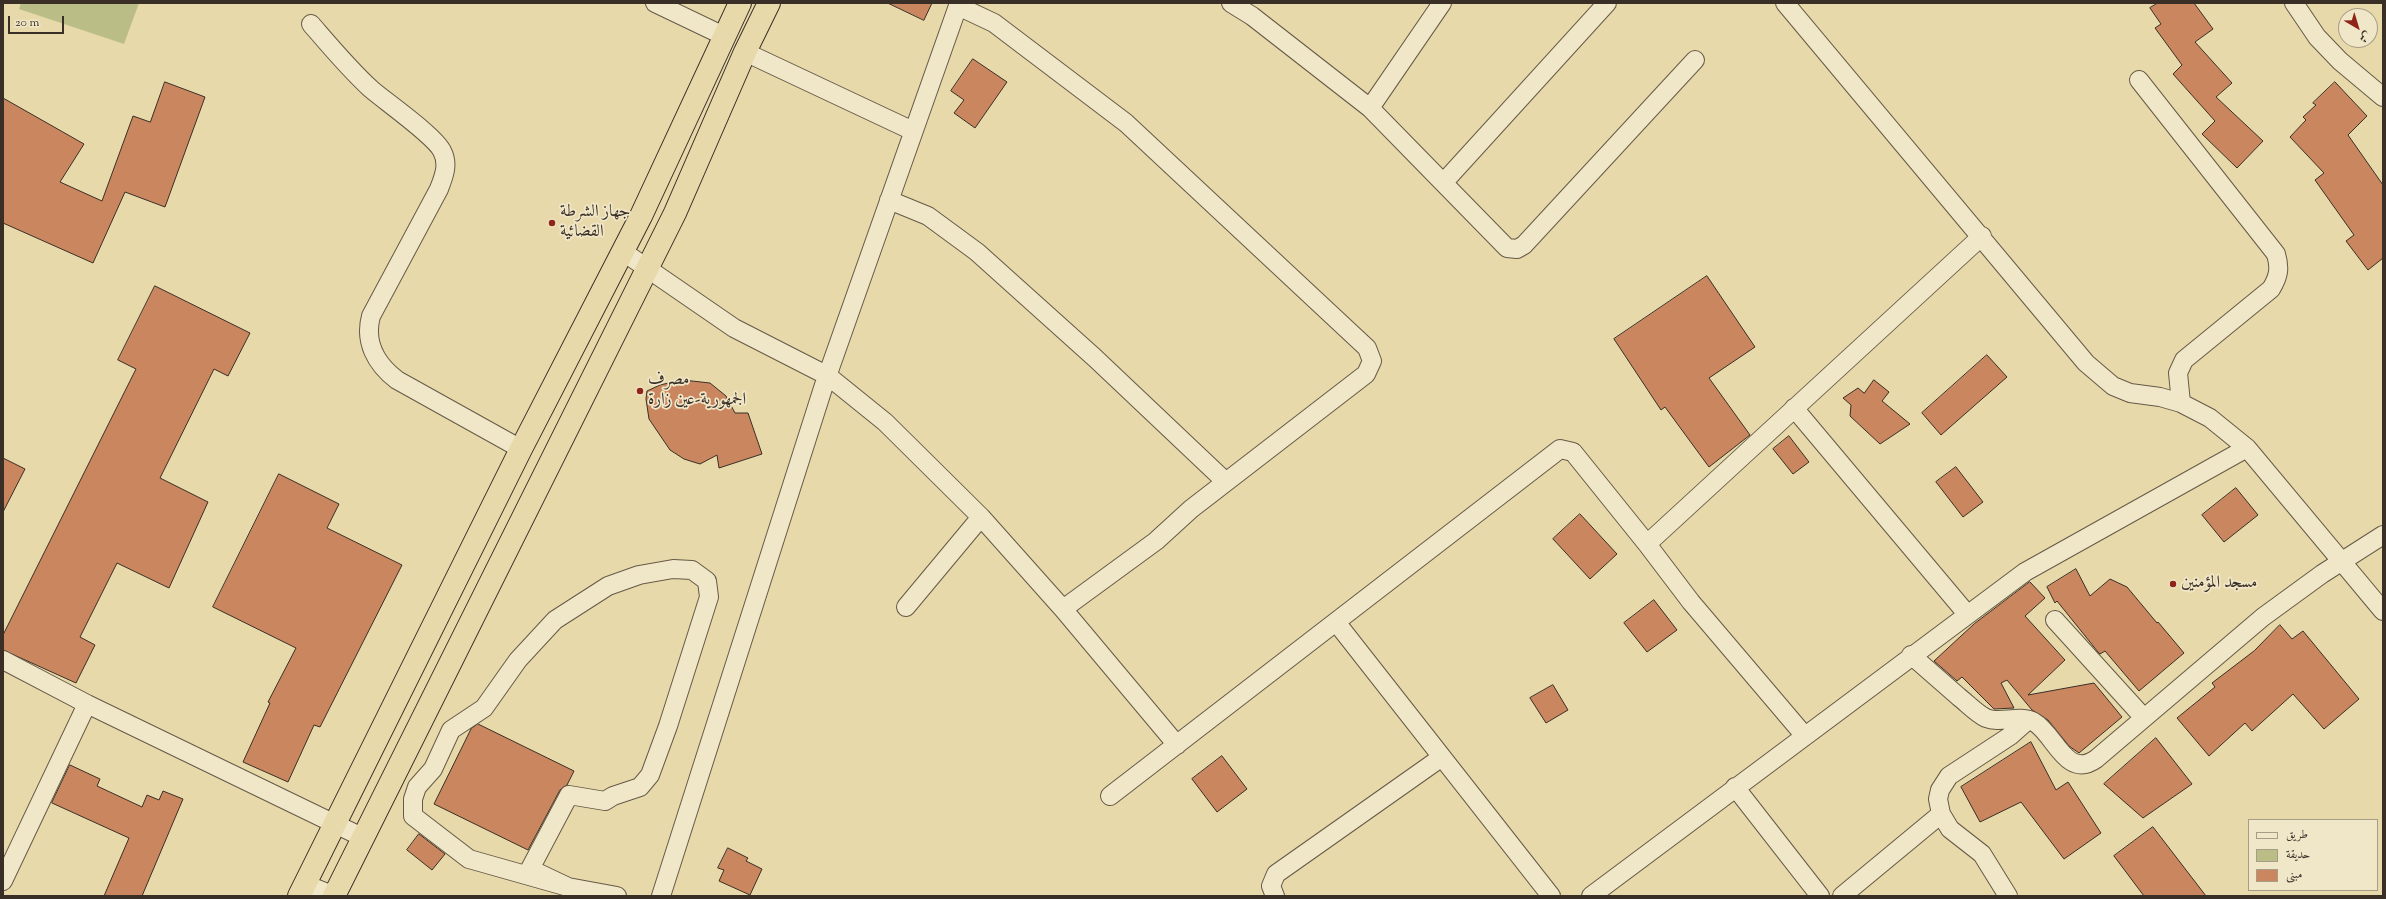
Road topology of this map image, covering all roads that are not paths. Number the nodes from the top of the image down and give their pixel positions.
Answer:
1 (655, 3) edge
2 (740, 3) edge
3 (769, 3) edge
4 (1231, 3) edge
5 (1442, 3) edge
6 (1607, 3) edge
7 (1785, 3) edge
8 (2294, 3) edge
9 (958, 5) edge
10 (311, 24) dead end
11 (724, 36) junction
12 (745, 52) junction
13 (1695, 60) dead end
14 (2139, 80) dead end
15 (2383, 97) edge
16 (1370, 108) junction
17 (914, 131) junction
18 (1444, 182) junction
19 (889, 200) junction
20 (1982, 236) junction
21 (622, 251) junction
22 (648, 268) junction
23 (828, 376) junction
24 (2181, 403) junction
25 (1794, 408) junction
26 (2247, 448) junction
27 (521, 449) junction
28 (1226, 482) junction
29 (981, 517) junction
30 (2383, 535) edge
31 (1647, 544) junction
32 (2342, 562) junction
33 (906, 606) dead end
34 (1063, 609) junction
35 (2383, 611) edge
36 (1967, 614) junction
37 (2055, 620) dead end
38 (1336, 622) junction
39 (1911, 656) junction
40 (3, 660) edge
41 (87, 704) junction
42 (2144, 718) junction
43 (2028, 720) junction
44 (1804, 735) junction
45 (1176, 745) junction
46 (1442, 757) junction
47 (1735, 787) junction
48 (1110, 796) dead end
49 (1941, 814) junction
50 (336, 825) junction
51 (364, 838) junction
52 (3, 881) edge
53 (568, 887) junction
54 (302, 890) edge
55 (335, 896) edge
56 (617, 896) edge
57 (660, 896) edge
58 (1275, 896) edge
59 (1551, 896) edge
60 (1591, 896) edge
61 (1820, 896) edge
62 (1842, 896) edge
63 (2008, 896) edge

1 - 11 street
2 - 11 highway
3 - 12 highway
4 - 16 street
5 - 16 street
6 - 18 street
7 - 20 street
8 - 15 street
9 - 17 street
9 - 28 street
10 - 27 street
11 - 21 highway
12 - 17 street
12 - 22 highway
13 - 18 street
14 - 24 street
16 - 18 street
17 - 19 street
19 - 23 street
19 - 28 street
20 - 24 street
20 - 25 street
21 - 22 street
21 - 27 highway
22 - 23 street
22 - 51 highway
23 - 29 street
23 - 57 street
24 - 26 street
25 - 31 street
25 - 36 street
26 - 32 street
26 - 36 street
27 - 50 highway
28 - 34 street
29 - 33 street
29 - 34 street
30 - 32 street
31 - 38 street
31 - 44 street
32 - 35 street
32 - 42 street
34 - 45 street
36 - 39 street
37 - 42 street
38 - 45 street
38 - 46 street
39 - 43 street
39 - 44 street
40 - 41 street
41 - 50 street
41 - 52 street
42 - 43 street
43 - 49 street
44 - 47 street
45 - 48 street
46 - 58 street
46 - 59 street
47 - 60 street
47 - 61 street
49 - 62 street
49 - 63 street
50 - 51 street
50 - 54 highway
51 - 55 highway
53 - 53 street
53 - 56 street
54 - 55 street

